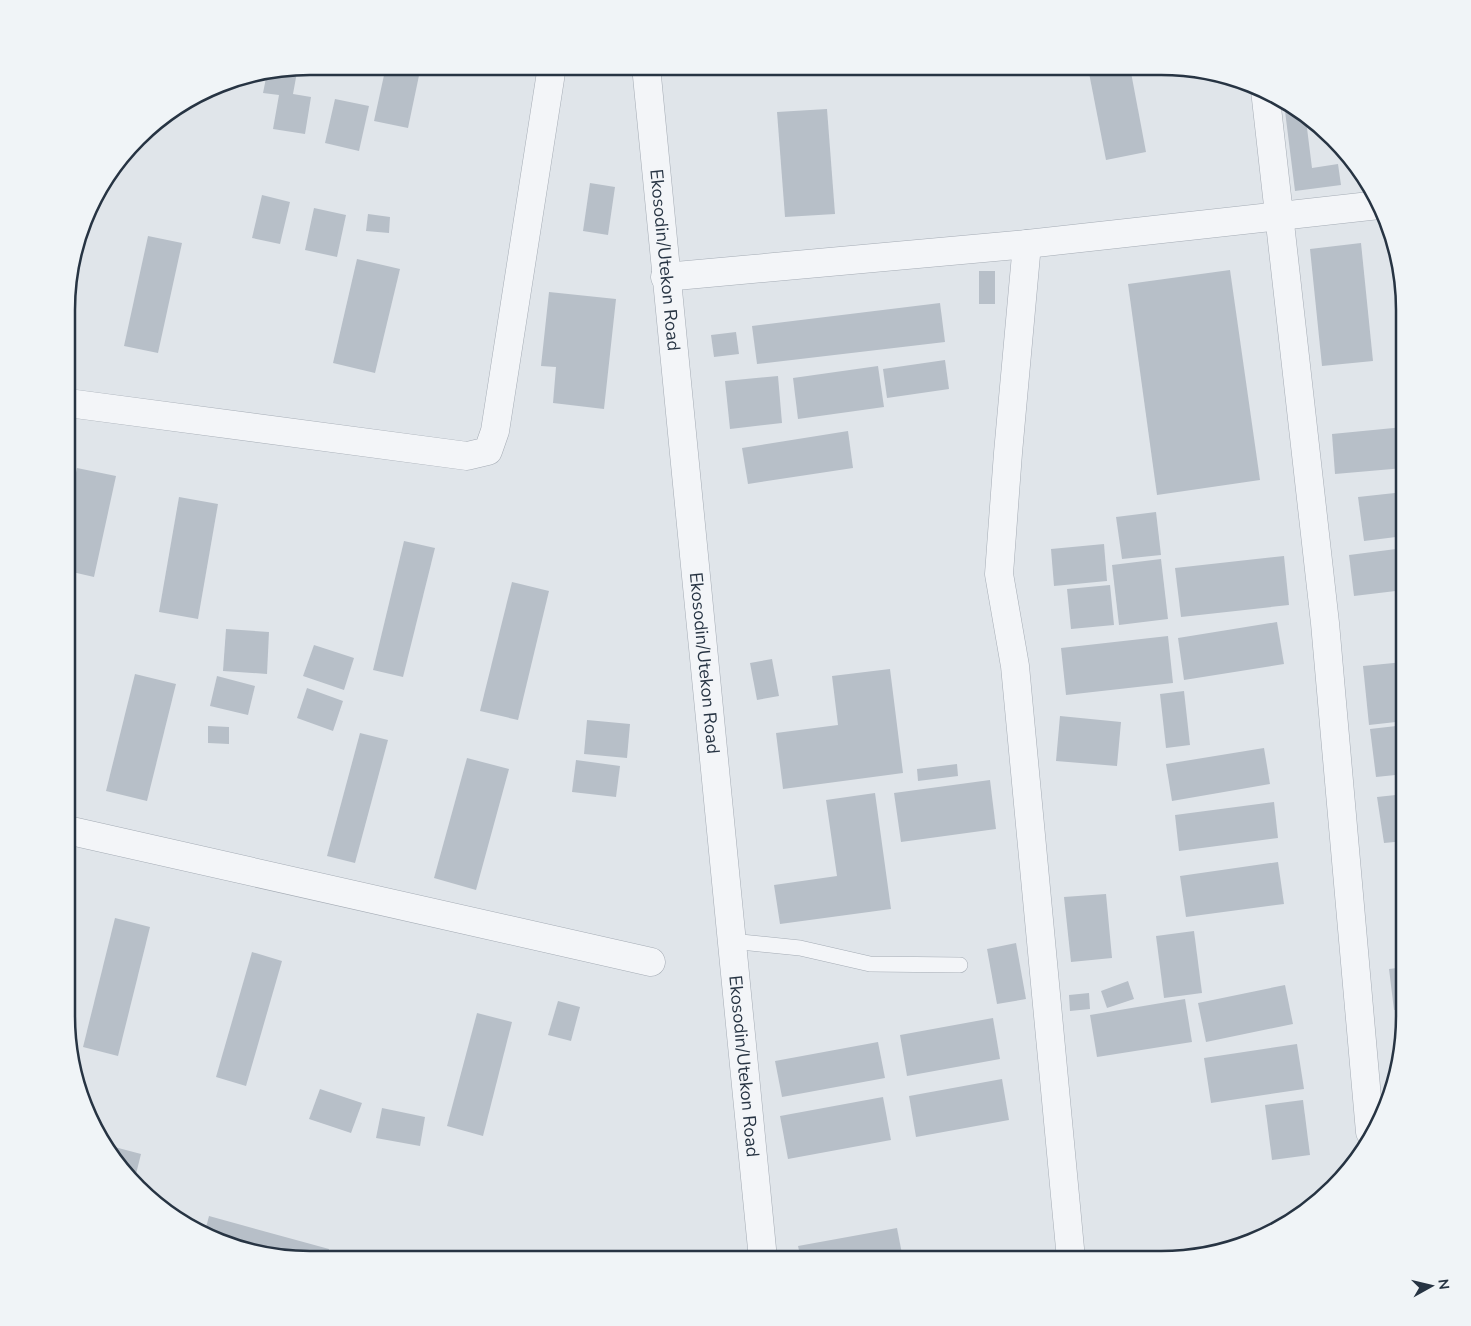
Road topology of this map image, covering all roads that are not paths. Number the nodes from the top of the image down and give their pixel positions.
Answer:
1 (551, 75) edge
2 (647, 75) edge
3 (1266, 100) edge
4 (1372, 207) edge
5 (1278, 215) junction
6 (1027, 244) junction
7 (665, 278) junction
8 (75, 404) edge
9 (75, 832) edge
10 (731, 940) junction
11 (651, 962) dead end
12 (960, 965) dead end
13 (1369, 1124) edge
14 (762, 1251) edge
15 (1070, 1251) edge

1 - 8 street
2 - 7 street, Ekosodin/Utekon Road
3 - 5 street
4 - 5 street
5 - 6 street
5 - 13 street
6 - 7 street
6 - 15 street
7 - 10 street, Ekosodin/Utekon Road
9 - 11 street
10 - 12 lane
10 - 14 street, Ekosodin/Utekon Road

